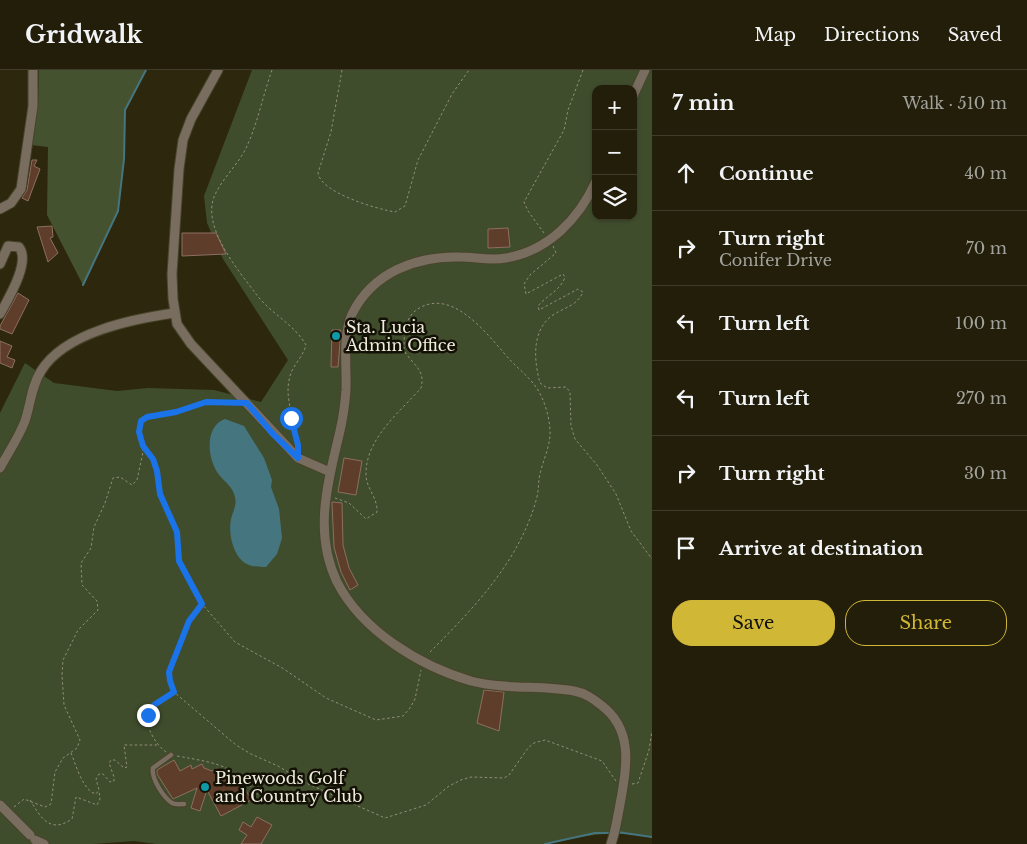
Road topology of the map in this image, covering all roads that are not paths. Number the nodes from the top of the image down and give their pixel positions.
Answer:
1 (33, 70) edge
2 (218, 70) edge
3 (645, 70) edge
4 (637, 87) edge
5 (592, 188) edge
6 (0, 209) edge
7 (0, 264) edge
8 (174, 313) junction
9 (0, 314) edge
10 (0, 468) edge
11 (330, 472) junction
12 (171, 755) road end
13 (184, 804) dead end
14 (0, 805) edge
15 (35, 837) edge
16 (612, 842) edge

1 - 6 street
2 - 8 street
3 - 4 street
5 - 11 street
7 - 9 street
8 - 10 street
8 - 11 street
11 - 16 street
12 - 13 lane
14 - 15 street

